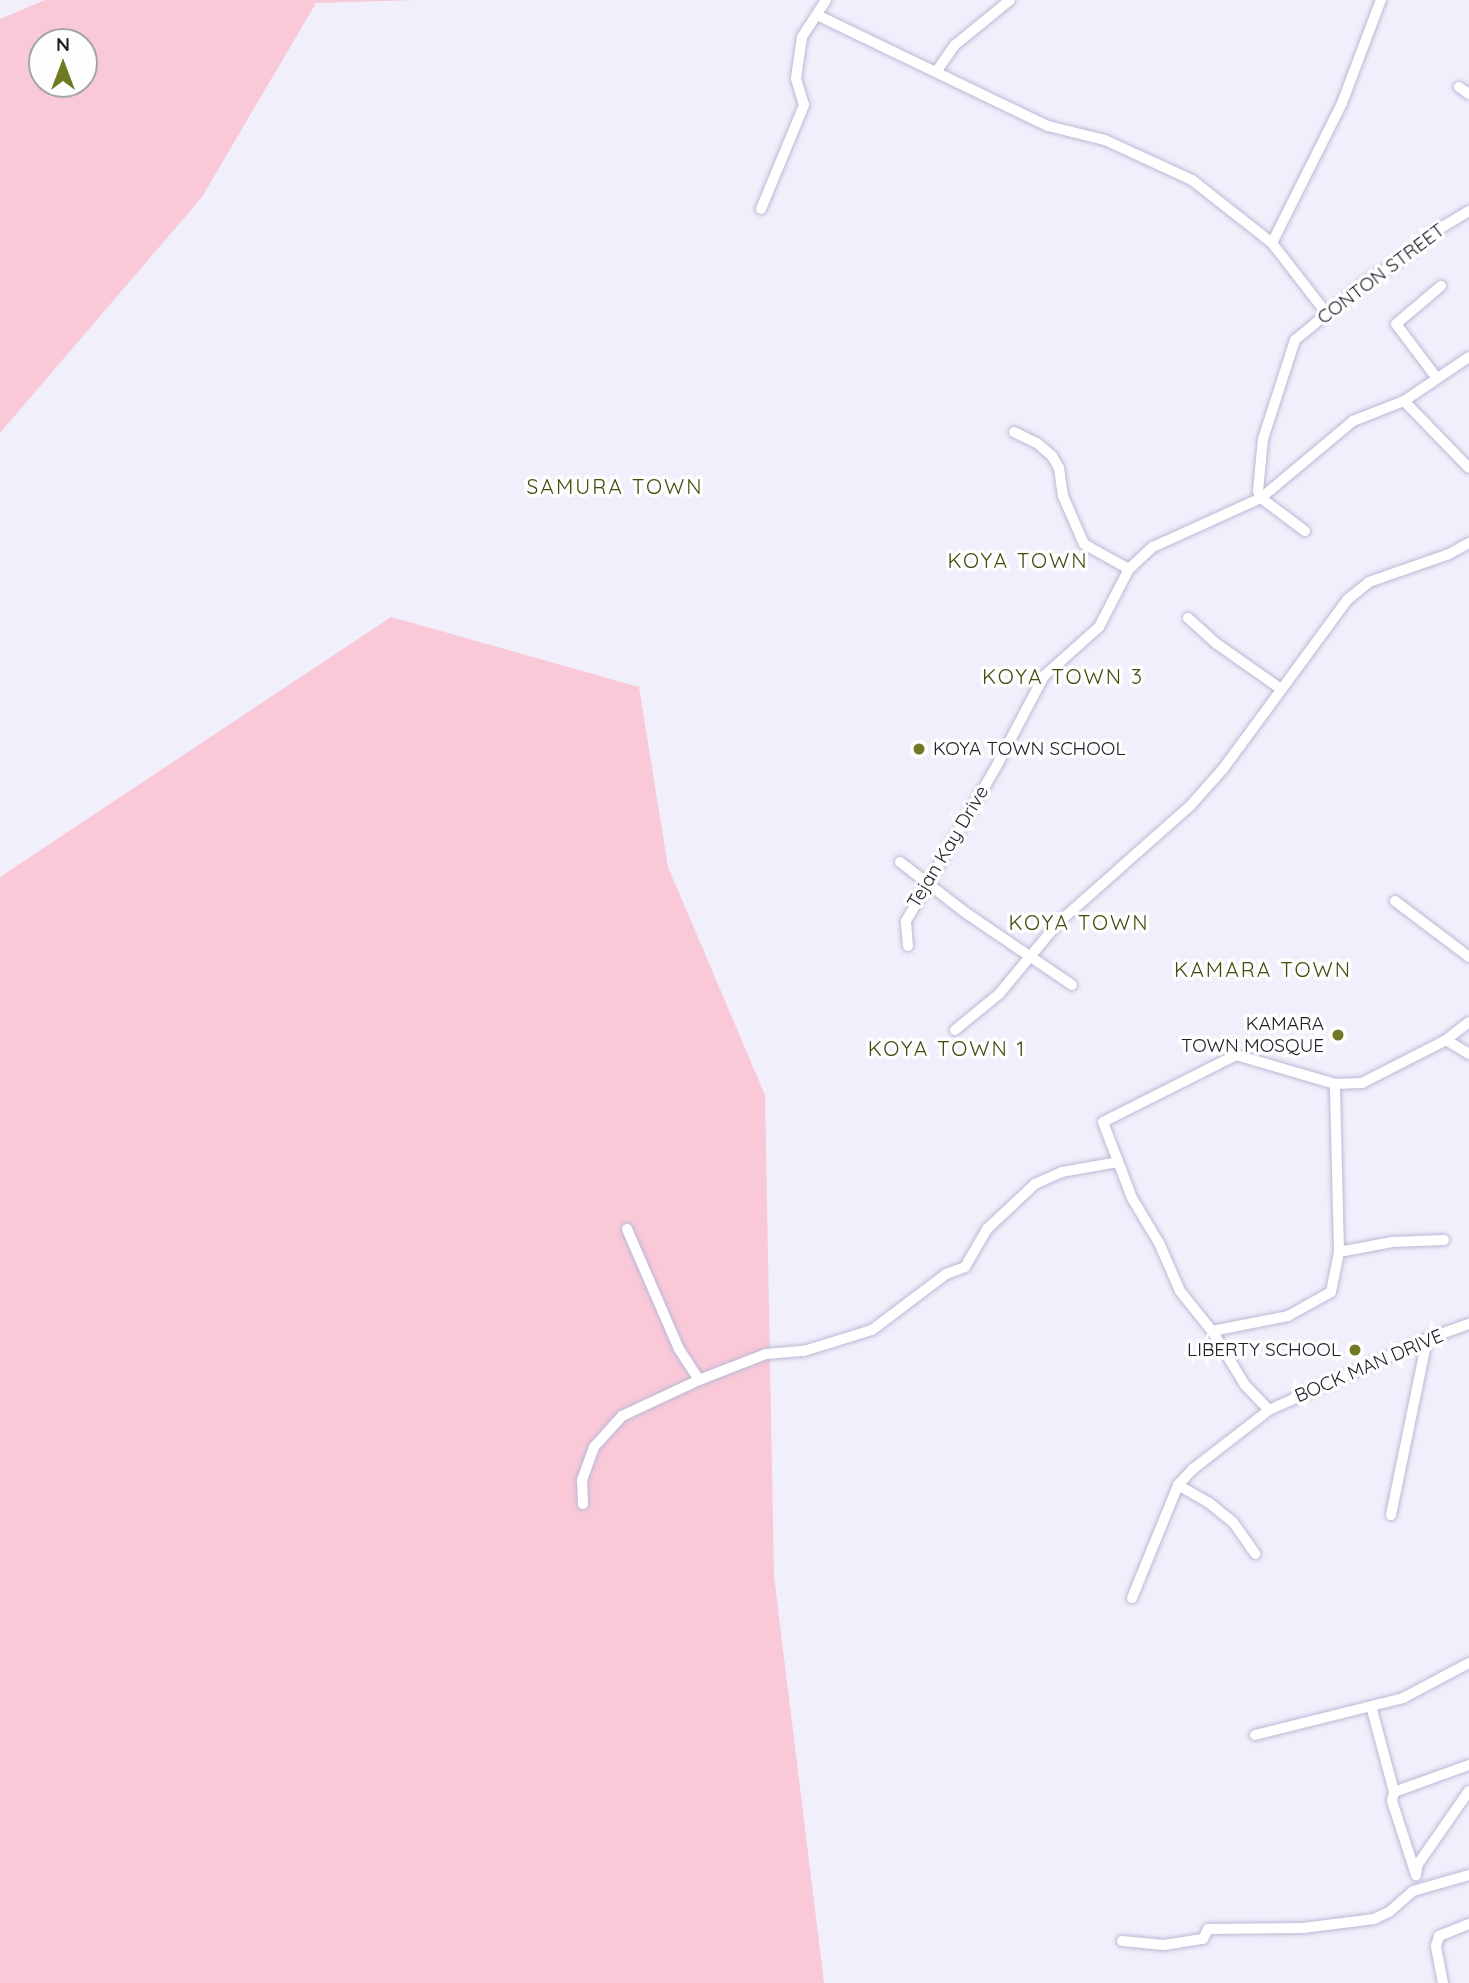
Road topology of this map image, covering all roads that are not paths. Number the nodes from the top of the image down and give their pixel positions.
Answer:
1 (826, 0) edge
2 (1010, 0) edge
3 (1381, 0) edge
4 (817, 15) junction
5 (936, 72) junction
6 (1460, 88) dead end
7 (1469, 94) edge
8 (761, 209) dead end
9 (1469, 211) edge
10 (1272, 243) junction
11 (1441, 286) dead end
12 (1327, 314) junction
13 (1469, 357) edge
14 (1436, 377) junction
15 (1404, 401) junction
16 (1014, 432) dead end
17 (1469, 468) edge
18 (1261, 498) junction
19 (1305, 531) dead end
20 (1469, 543) edge
21 (1129, 569) junction
22 (1188, 618) dead end
23 (1281, 689) junction
24 (900, 862) dead end
25 (927, 881) junction
26 (1395, 901) dead end
27 (908, 946) dead end
28 (1029, 955) junction
29 (1469, 957) edge
30 (1072, 985) dead end
31 (1469, 1022) edge
32 (955, 1030) dead end
33 (1446, 1040) junction
34 (1469, 1054) edge
35 (1335, 1084) junction
36 (1118, 1162) junction
37 (627, 1229) dead end
38 (1444, 1240) dead end
39 (1339, 1252) junction
40 (1469, 1324) edge
41 (1212, 1331) junction
42 (1427, 1339) junction
43 (699, 1380) junction
44 (1269, 1410) junction
45 (1178, 1485) junction
46 (583, 1504) dead end
47 (1391, 1515) dead end
48 (1255, 1554) dead end
49 (1132, 1598) dead end
50 (1469, 1663) edge
51 (1371, 1706) junction
52 (1255, 1735) dead end
53 (1469, 1765) edge
54 (1469, 1791) edge
55 (1394, 1792) junction
56 (1416, 1875) junction
57 (1469, 1875) edge
58 (1413, 1891) junction
59 (1469, 1924) edge
60 (1122, 1941) dead end
61 (1443, 1983) edge

1 - 4 street
2 - 5 street
3 - 10 street
4 - 5 street
4 - 8 street
5 - 10 street
6 - 7 street
9 - 12 street, CONTON STREET
10 - 12 street
11 - 14 street
12 - 18 street, CONTON STREET
13 - 14 street, Tejan Kay Drive
14 - 15 street, Tejan Kay Drive
15 - 17 street
15 - 18 street, Tejan Kay Drive
16 - 21 street
18 - 19 street
18 - 21 street, Tejan Kay Drive
20 - 23 street
21 - 25 street, Tejan Kay Drive
22 - 23 street
23 - 28 street
24 - 25 street
25 - 27 street, Tejan Kay Drive
25 - 28 street
26 - 29 street
28 - 30 street
28 - 32 street
31 - 33 street
33 - 34 street
33 - 35 street
35 - 36 street
35 - 39 street
36 - 41 street
36 - 43 street
37 - 43 street
38 - 39 street
39 - 41 street
40 - 42 street, BOCK MAN DRIVE
41 - 44 street
42 - 44 street, BOCK MAN DRIVE
42 - 47 street
43 - 46 street
44 - 45 street, BOCK MAN DRIVE
45 - 48 street
45 - 49 street, BOCK MAN DRIVE
50 - 51 street
51 - 52 street
51 - 55 street
53 - 55 street
54 - 56 street
55 - 56 street
56 - 58 street
57 - 58 street
58 - 60 street
59 - 61 street

